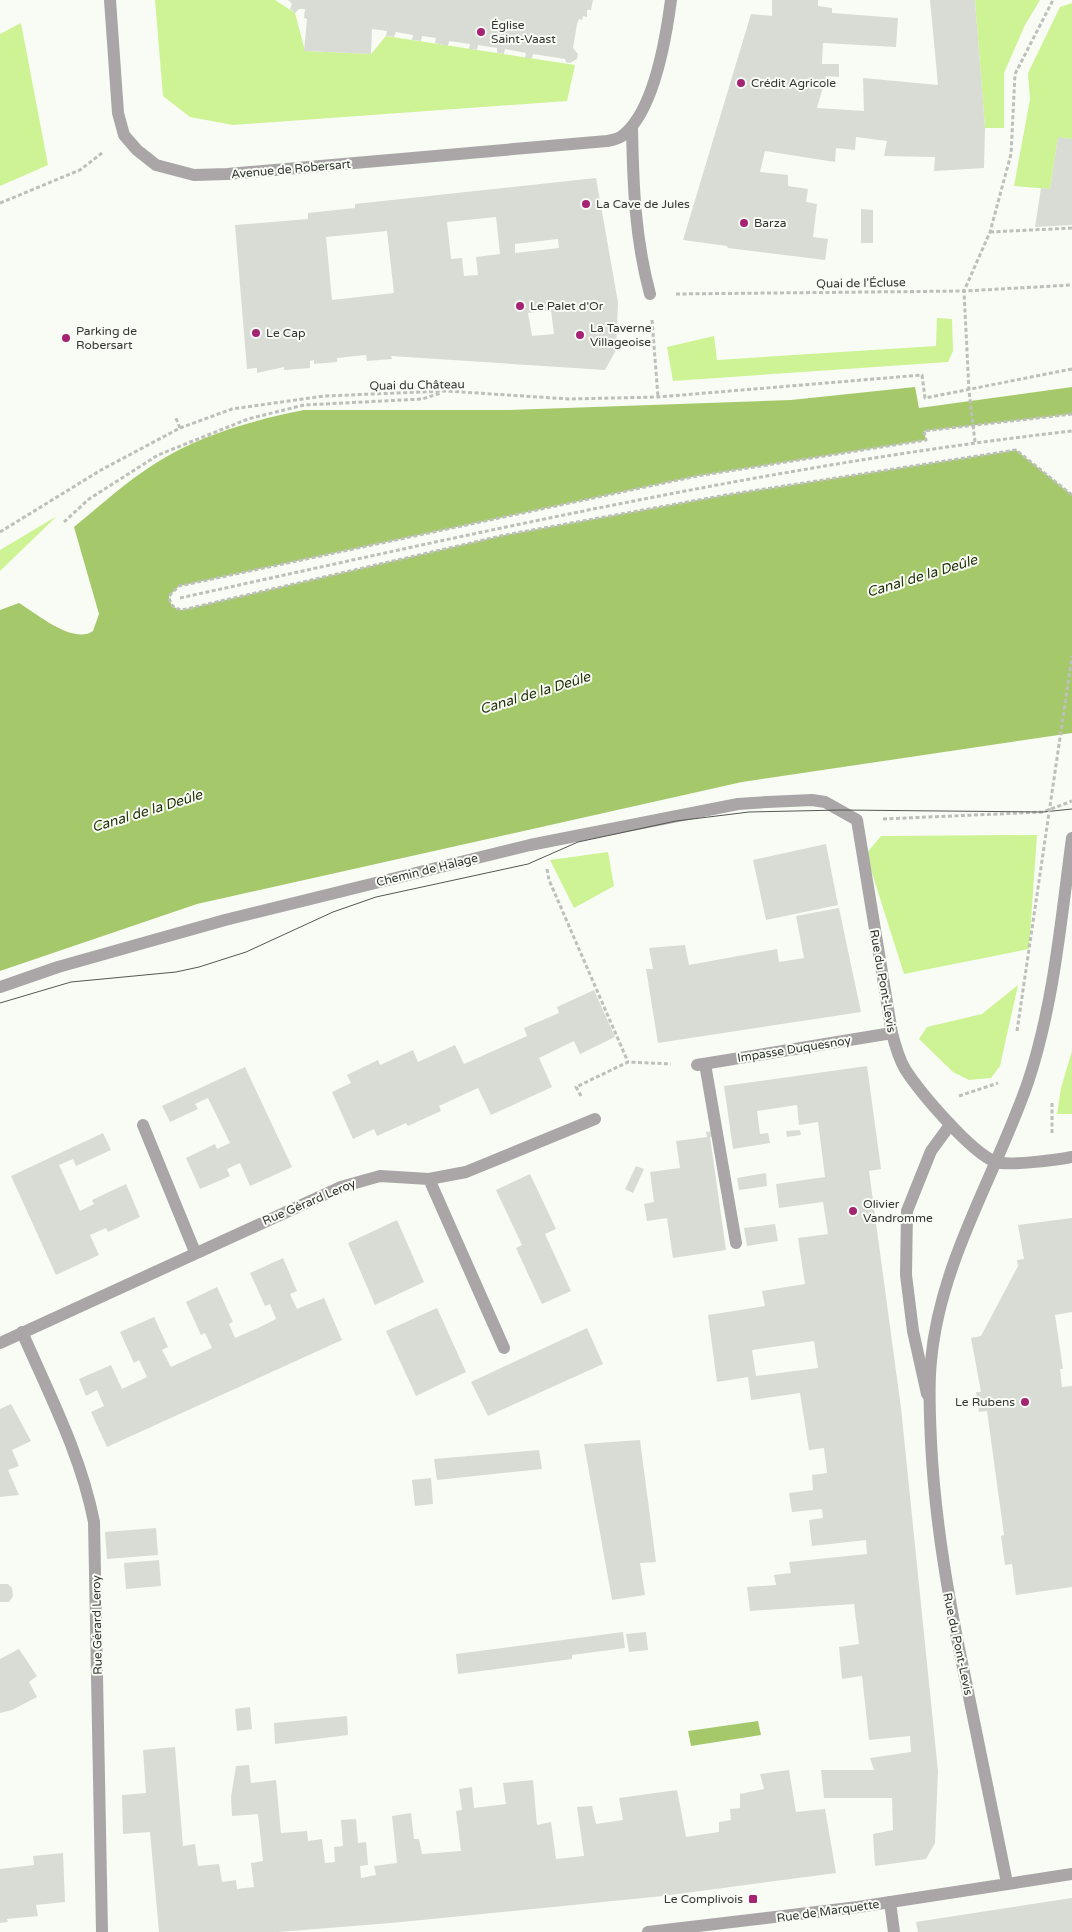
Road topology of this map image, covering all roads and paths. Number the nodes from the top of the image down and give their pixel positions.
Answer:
1 (110, 0) edge
2 (671, 0) edge
3 (1052, 0) edge
4 (632, 127) junction
5 (124, 135) junction
6 (0, 203) edge
7 (1072, 228) edge
8 (990, 232) junction
9 (1072, 285) edge
10 (964, 291) junction
11 (650, 294) junction
12 (1072, 369) edge
13 (446, 391) junction
14 (969, 391) junction
15 (658, 397) junction
16 (1072, 414) edge
17 (175, 416) dead end
18 (973, 425) junction
19 (180, 428) junction
20 (1072, 431) edge
21 (975, 442) junction
22 (1072, 495) edge
23 (64, 522) dead end
24 (0, 532) edge
25 (180, 598) dead end
26 (1072, 656) edge
27 (1072, 801) edge
28 (857, 820) junction
29 (1072, 838) edge
30 (530, 845) junction
31 (0, 987) edge
32 (892, 1033) junction
33 (1015, 1040) dead end
34 (628, 1062) junction
35 (701, 1064) junction
36 (1003, 1077) dead end
37 (1053, 1096) dead end
38 (933, 1104) junction
39 (595, 1119) joint
40 (142, 1125) dead end
41 (950, 1125) junction
42 (1072, 1158) edge
43 (1053, 1160) junction
44 (997, 1162) junction
45 (429, 1179) junction
46 (736, 1243) dead end
47 (195, 1252) junction
48 (22, 1332) junction
49 (0, 1343) edge
50 (504, 1348) dead end
51 (929, 1402) junction
52 (1072, 1874) edge
53 (1007, 1883) junction
54 (890, 1902) junction
55 (102, 1932) edge
56 (648, 1932) edge
57 (894, 1932) edge

1 - 5 street, Avenue de Robersart
2 - 4 street
3 - 8 path
4 - 5 street, Avenue de Robersart
4 - 11 street
5 - 6 path
7 - 8 path
8 - 10 path
9 - 10 path, Quai de l'Écluse
10 - 11 path, Quai de l'Écluse
10 - 14 path
11 - 15 path
12 - 14 path
13 - 15 path, Quai du Château
13 - 19 path, Quai du Château
13 - 23 path
14 - 15 path, Quai du Château
14 - 18 path
16 - 18 path
17 - 19 path
18 - 21 path
18 - 22 path
19 - 24 path, Quai du Château
20 - 21 path
21 - 25 path
26 - 33 path, bridge
27 - 28 path
28 - 30 street, Chemin de Halage
28 - 32 street, Rue du Pont-Levis
29 - 44 street, Rue du Pont-Levis
30 - 31 street, Chemin de Halage
30 - 34 path
32 - 35 street, Impasse Duquesnoy
32 - 38 street, Rue du Pont-Levis
34 - 35 path
34 - 39 path
35 - 46 street
36 - 38 path
37 - 43 path
38 - 41 street, Rue du Pont-Levis
39 - 45 street, Rue Gérard Leroy
40 - 47 street
41 - 44 street, Rue du Pont-Levis
41 - 51 street, Rue du Pont-Levis
42 - 43 street
43 - 44 street
44 - 51 street, Rue du Pont-Levis
45 - 47 street, Rue Gérard Leroy
45 - 50 street
47 - 48 street, Rue Gérard Leroy
48 - 49 street, Rue Gérard Leroy
48 - 55 street, Rue Gérard Leroy
51 - 53 street, Rue du Pont-Levis
52 - 53 street, Rue de Marquette
53 - 54 street, Rue de Marquette
54 - 56 street, Rue de Marquette
54 - 57 street

